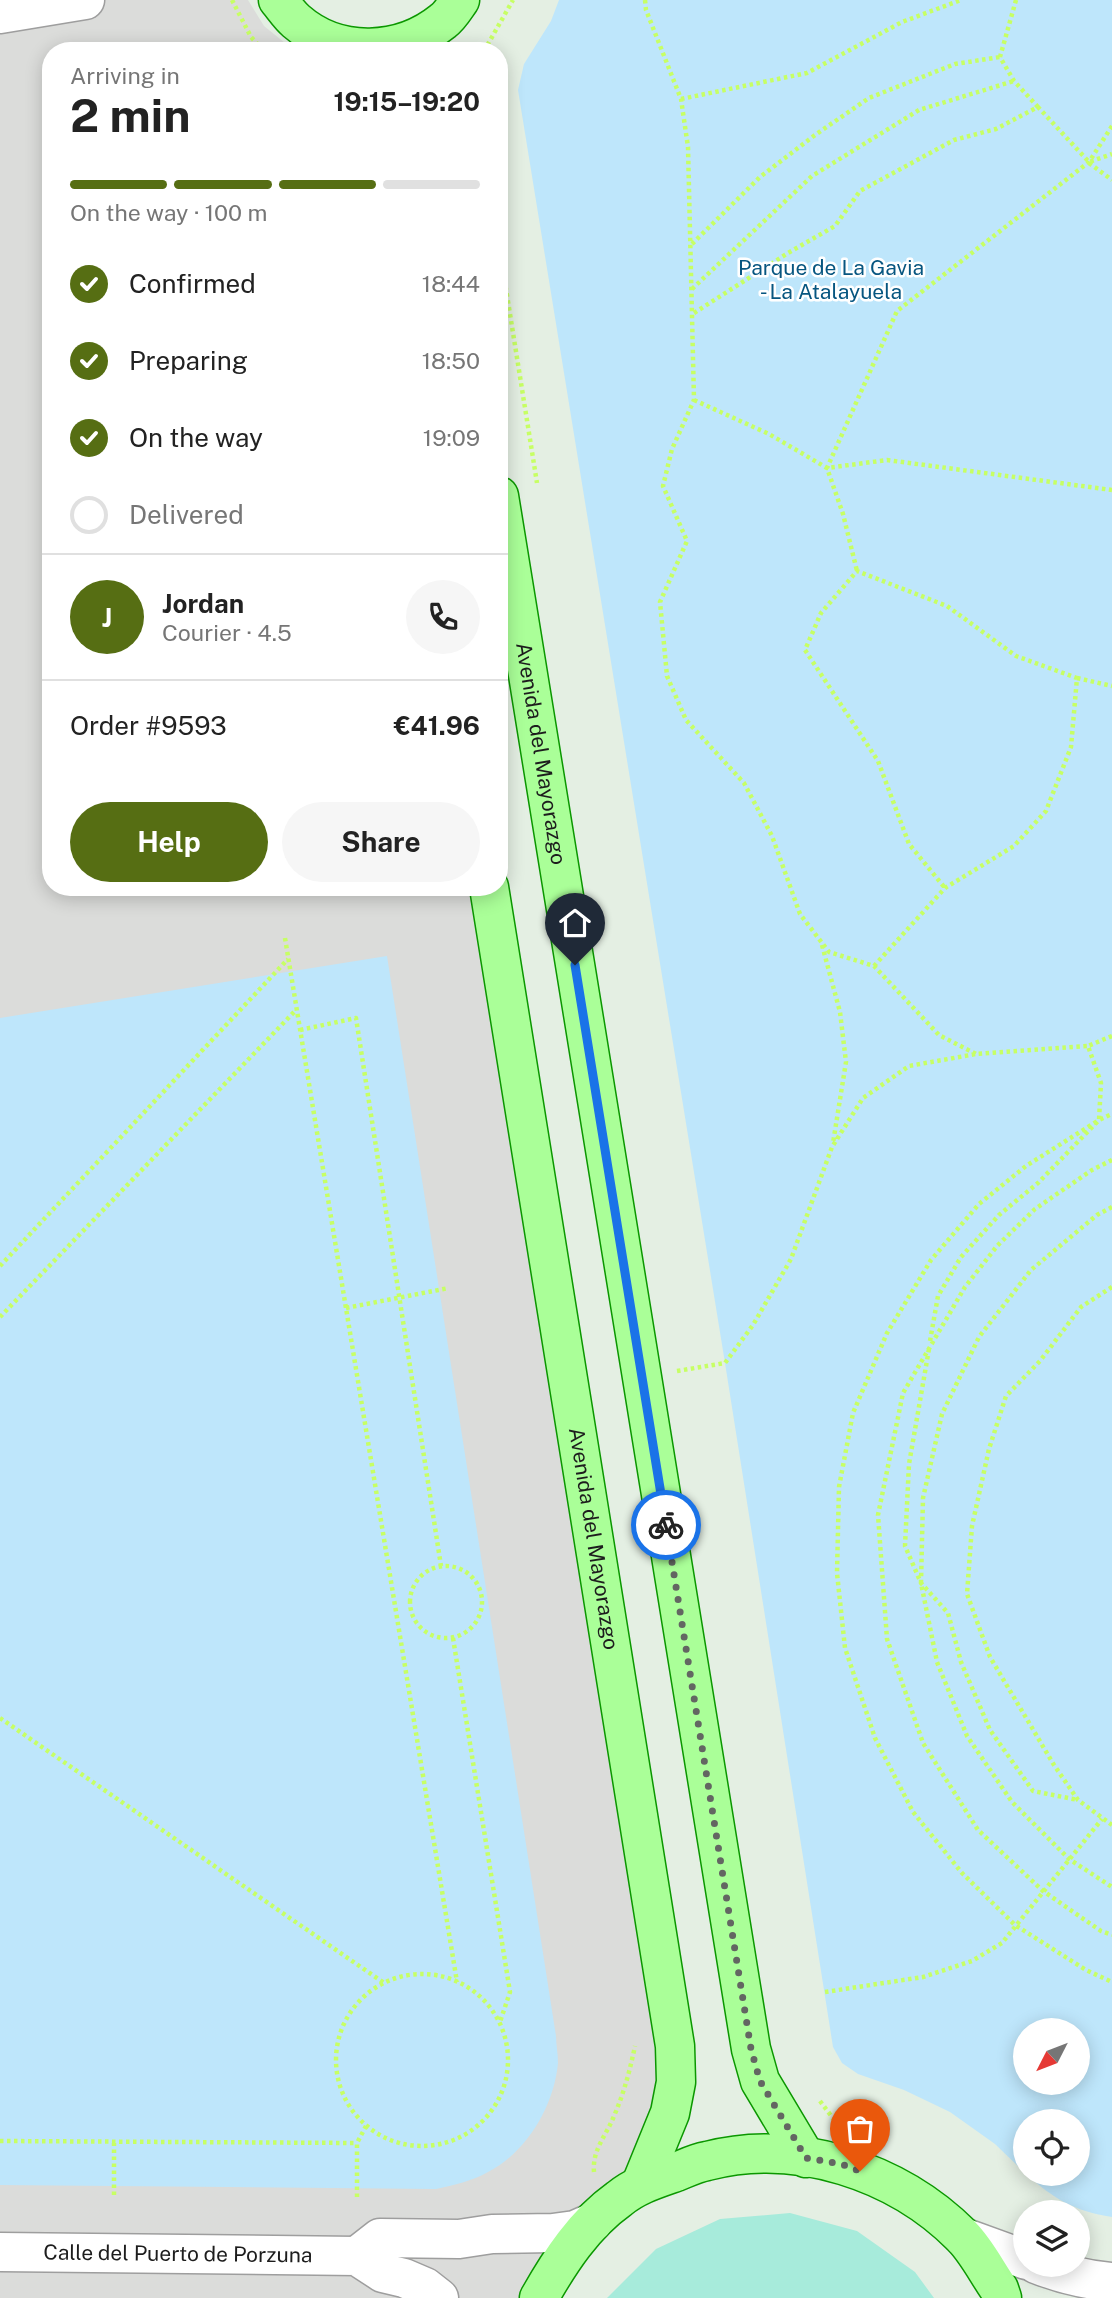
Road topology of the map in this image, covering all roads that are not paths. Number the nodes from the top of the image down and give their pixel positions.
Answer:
1 (85, 0) edge
2 (278, 0) edge
3 (0, 14) edge
4 (448, 24) edge
5 (323, 42) edge
6 (402, 42) edge
7 (508, 552) edge
8 (490, 896) edge
9 (806, 2158) junction
10 (641, 2184) junction
11 (593, 2222) junction
12 (964, 2237) junction
13 (0, 2252) edge
14 (1013, 2255) edge
15 (357, 2256) junction
16 (1078, 2277) edge
17 (1112, 2282) edge
18 (439, 2298) edge
19 (539, 2298) edge
20 (1002, 2298) edge

1 - 3 street
2 - 5 main road
4 - 6 main road
7 - 9 main road, Avenida del Mayorazgo
8 - 10 main road, Avenida del Mayorazgo
9 - 10 main road
9 - 12 main road
10 - 11 main road
11 - 15 street
11 - 19 main road
12 - 14 street
12 - 20 main road
13 - 15 street, Calle del Puerto de Porzuna
15 - 18 street
16 - 17 street

